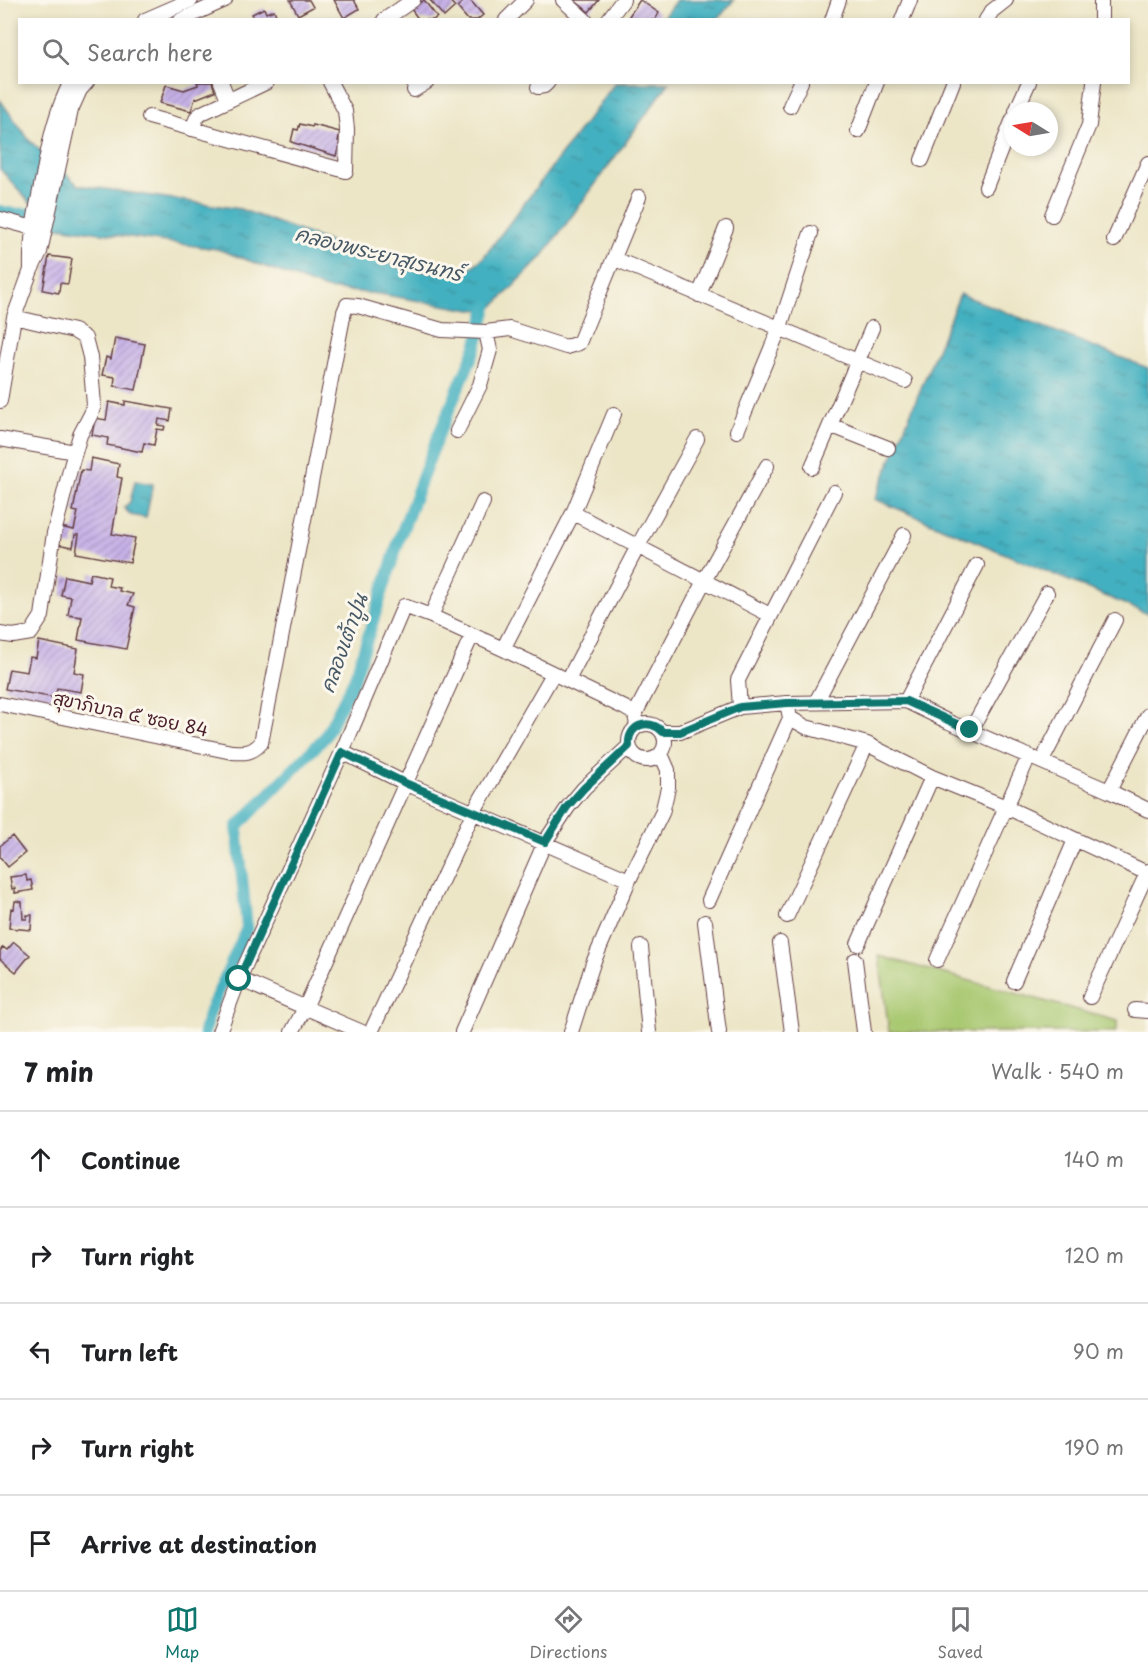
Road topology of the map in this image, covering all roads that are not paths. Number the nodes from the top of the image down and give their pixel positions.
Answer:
1 (225, 0) edge
2 (413, 0) edge
3 (526, 0) edge
4 (563, 0) edge
5 (623, 0) edge
6 (839, 0) edge
7 (910, 0) edge
8 (1006, 0) edge
9 (1101, 0) edge
10 (192, 11) edge
11 (155, 18) edge
12 (387, 18) edge
13 (508, 18) edge
14 (583, 18) edge
15 (610, 18) edge
16 (833, 18) edge
17 (903, 18) edge
18 (988, 18) edge
19 (1101, 18) edge
20 (70, 84) edge
21 (85, 84) edge
22 (222, 84) edge
23 (262, 84) edge
24 (331, 84) edge
25 (424, 84) edge
26 (800, 84) edge
27 (876, 84) edge
28 (952, 84) edge
29 (1028, 84) edge
30 (1094, 84) edge
31 (414, 90) dead end
32 (228, 99) junction
33 (1020, 102) edge
34 (790, 106) dead end
35 (149, 117) dead end
36 (192, 129) junction
37 (858, 131) dead end
38 (1004, 142) edge
39 (922, 160) dead end
40 (1148, 163) edge
41 (986, 187) dead end
42 (639, 197) dead end
43 (1052, 215) dead end
44 (0, 219) edge
45 (37, 228) junction
46 (726, 228) dead end
47 (811, 233) dead end
48 (1114, 240) dead end
49 (615, 259) junction
50 (699, 295) junction
51 (14, 317) junction
52 (780, 327) junction
53 (872, 328) dead end
54 (480, 332) junction
55 (858, 362) junction
56 (905, 381) dead end
57 (0, 401) edge
58 (614, 414) dead end
59 (830, 425) junction
60 (457, 431) dead end
61 (737, 432) dead end
62 (0, 439) edge
63 (697, 439) dead end
64 (888, 448) dead end
65 (75, 452) junction
66 (767, 466) dead end
67 (812, 467) dead end
68 (834, 492) dead end
69 (483, 502) dead end
70 (573, 513) junction
71 (904, 535) dead end
72 (638, 546) junction
73 (977, 565) dead end
74 (704, 581) junction
75 (1047, 593) dead end
76 (770, 615) junction
77 (431, 616) junction
78 (1115, 620) dead end
79 (0, 634) edge
80 (472, 635) junction
81 (503, 649) junction
82 (553, 674) junction
83 (568, 680) junction
84 (906, 701) junction
85 (816, 702) junction
86 (787, 703) junction
87 (0, 704) edge
88 (740, 707) junction
89 (1148, 715) edge
90 (790, 718) junction
91 (636, 720) junction
92 (970, 730) junction
93 (663, 732) junction
94 (867, 744) junction
95 (629, 746) junction
96 (342, 752) junction
97 (661, 754) junction
98 (1036, 758) junction
99 (932, 777) junction
100 (405, 783) junction
101 (1109, 790) junction
102 (1006, 807) junction
103 (1148, 810) edge
104 (474, 812) junction
105 (1076, 840) junction
106 (545, 842) junction
107 (1147, 872) edge
108 (629, 880) junction
109 (709, 900) dead end
110 (787, 916) dead end
111 (705, 922) dead end
112 (780, 943) dead end
113 (858, 944) dead end
114 (641, 947) dead end
115 (855, 960) dead end
116 (937, 960) dead end
117 (239, 979) junction
118 (1014, 981) dead end
119 (1090, 997) dead end
120 (305, 1008) junction
121 (219, 1032) edge
122 (292, 1032) edge
123 (362, 1032) edge
124 (371, 1032) edge
125 (462, 1032) edge
126 (571, 1032) edge
127 (649, 1032) edge
128 (719, 1032) edge
129 (792, 1032) edge
130 (864, 1032) edge

1 - 10 street
2 - 12 street
3 - 13 street
4 - 14 street
5 - 15 street
6 - 16 street
7 - 17 street
8 - 18 street
9 - 19 street
10 - 11 street
20 - 45 street
21 - 45 street
22 - 32 street
23 - 32 street
24 - 36 street
25 - 31 street
26 - 34 street
27 - 37 street
28 - 39 street
29 - 33 street
30 - 43 street
32 - 36 street
35 - 36 street
38 - 41 street
40 - 48 street
42 - 49 street
44 - 45 street
45 - 51 street
46 - 50 street
47 - 52 street
49 - 50 street
49 - 54 street
50 - 52 street
51 - 57 street
51 - 65 street
52 - 55 street
52 - 61 street
53 - 55 street
54 - 60 street
54 - 87 street, สุขาภิบาล ๕ ซอย 84
55 - 56 street
55 - 59 street
58 - 70 street
59 - 64 street
59 - 67 street
62 - 65 street
63 - 72 street
65 - 79 street
66 - 74 street
68 - 76 street
69 - 77 street
70 - 72 street
70 - 81 street
71 - 85 street
72 - 74 street
72 - 83 street
73 - 84 street
74 - 76 street
74 - 91 street
75 - 92 street
76 - 88 street
77 - 80 street
77 - 96 street
78 - 98 street
80 - 81 street
80 - 100 street
81 - 82 street
82 - 83 street
82 - 104 street
83 - 91 street
84 - 85 street
84 - 92 street
85 - 86 street
86 - 88 street
86 - 90 street
88 - 93 street
89 - 101 street
90 - 94 street
90 - 109 street
91 - 93 street
91 - 95 street
92 - 98 street
93 - 97 street
94 - 99 street
94 - 110 street
95 - 97 street
95 - 106 street
96 - 100 street
96 - 117 street
97 - 108 street
98 - 101 street
98 - 102 street
99 - 102 street
99 - 113 street
100 - 104 street
100 - 120 street
101 - 103 street
102 - 105 street
102 - 116 street
104 - 106 street
104 - 124 street
105 - 107 street
105 - 118 street
106 - 108 street
106 - 125 street
107 - 119 street
108 - 126 street
111 - 128 street
112 - 129 street
114 - 127 street
115 - 130 street
117 - 120 street
117 - 121 street
120 - 122 street
120 - 123 street

